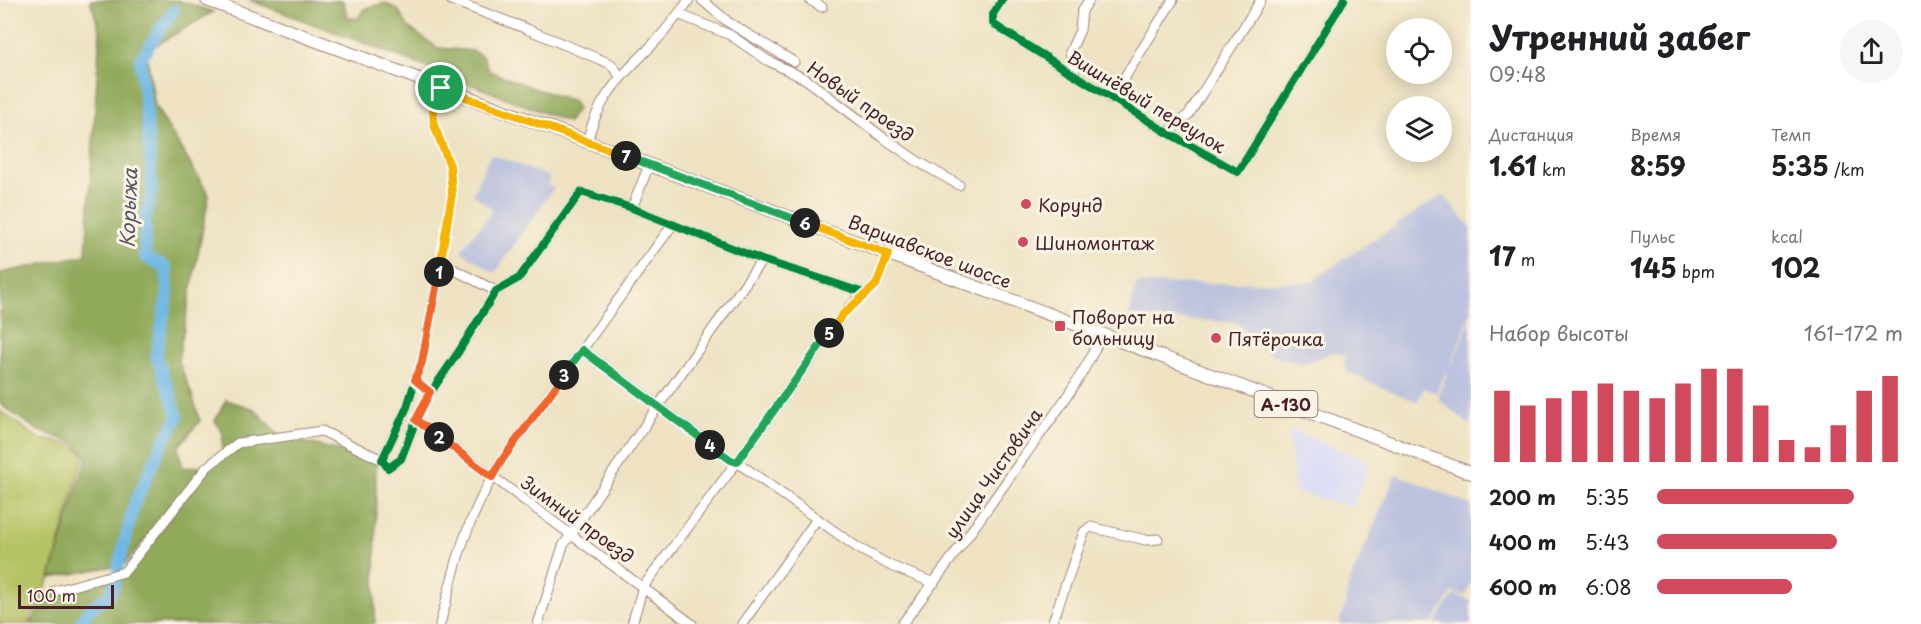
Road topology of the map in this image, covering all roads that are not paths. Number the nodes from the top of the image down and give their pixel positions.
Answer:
1 (207, 0) edge
2 (451, 0) edge
3 (689, 0) edge
4 (702, 0) edge
5 (810, 0) edge
6 (1002, 0) edge
7 (1089, 0) edge
8 (1173, 0) edge
9 (1261, 0) edge
10 (1344, 0) edge
11 (822, 8) dead end
12 (678, 14) junction
13 (794, 62) dead end
14 (620, 76) junction
15 (1076, 76) junction
16 (441, 88) junction
17 (1111, 99) junction
18 (1168, 133) junction
19 (587, 142) junction
20 (649, 165) junction
21 (959, 185) dead end
22 (632, 208) junction
23 (673, 224) junction
24 (888, 254) junction
25 (762, 260) junction
26 (441, 263) junction
27 (496, 291) junction
28 (864, 293) junction
29 (1101, 335) junction
30 (582, 350) junction
31 (415, 380) junction
32 (430, 392) junction
33 (657, 406) junction
34 (416, 420) junction
35 (737, 462) junction
36 (385, 464) junction
37 (1471, 473) edge
38 (492, 477) junction
39 (817, 519) junction
40 (570, 534) junction
41 (1158, 539) dead end
42 (934, 583) junction
43 (644, 587) junction
44 (55, 591) dead end
45 (440, 624) edge
46 (538, 624) edge
47 (632, 624) edge
48 (692, 624) edge
49 (742, 624) edge
50 (902, 624) edge
51 (1052, 624) edge

1 - 16 main road, Варшавское шоссе / А-130
2 - 14 street
3 - 12 street
4 - 13 street
5 - 11 street
6 - 15 street, Вишнёвый переулок
7 - 15 street
8 - 17 street
9 - 18 street
10 - 18 street, Вишнёвый переулок
12 - 14 street
12 - 21 street, Новый проезд
14 - 19 street
15 - 17 street, Вишнёвый переулок
16 - 19 main road, Варшавское шоссе / А-130
16 - 26 street
17 - 18 street, Вишнёвый переулок
19 - 20 main road, Варшавское шоссе / А-130
20 - 22 street
20 - 24 main road, Варшавское шоссе / А-130
22 - 23 street
22 - 27 street
23 - 25 street
23 - 30 street
24 - 28 street
24 - 29 main road, Варшавское шоссе / А-130
25 - 28 street
25 - 33 street
26 - 27 street
26 - 31 street
27 - 32 street
28 - 35 street
29 - 37 main road, А-130
29 - 42 street, улица Чистовича
30 - 33 street
30 - 38 street
31 - 32 street
31 - 36 street
32 - 34 street
33 - 35 street
33 - 40 street
34 - 36 street
34 - 38 street, Зимний проезд
35 - 39 street
35 - 43 street
36 - 44 street
38 - 40 street, Зимний проезд
38 - 45 street
39 - 42 street
39 - 49 street
40 - 43 street, Зимний проезд
40 - 46 street
41 - 51 street
42 - 50 street, улица Чистовича
43 - 47 street
43 - 48 street, Зимний проезд

